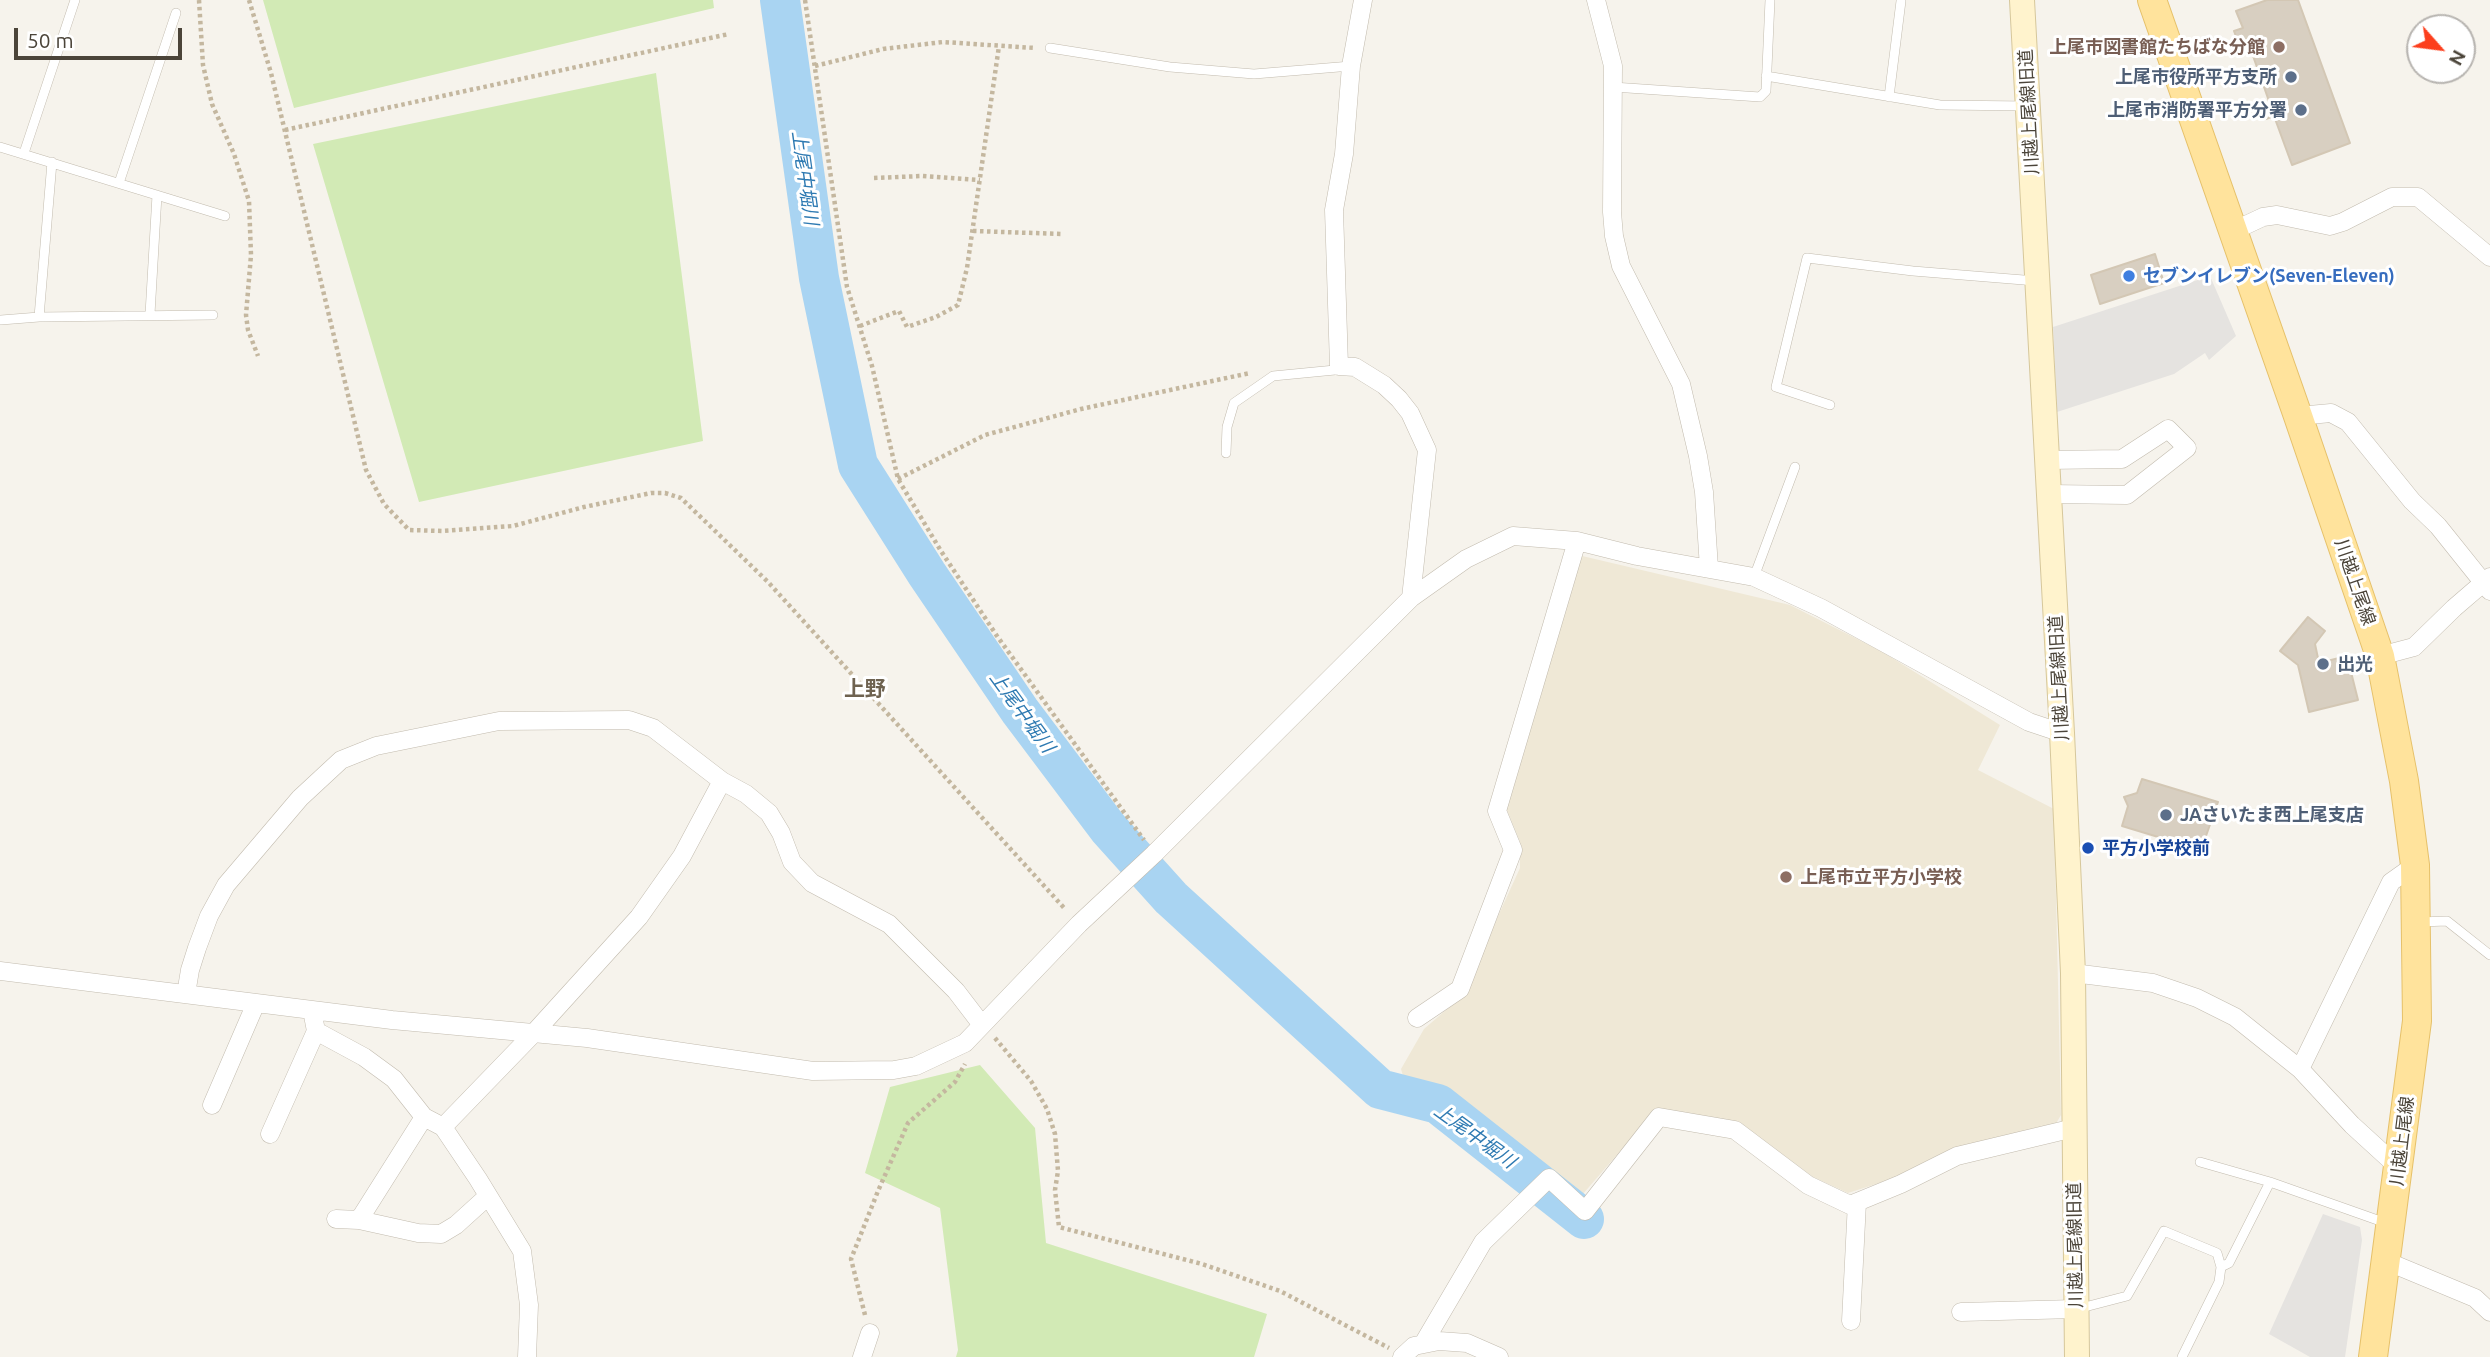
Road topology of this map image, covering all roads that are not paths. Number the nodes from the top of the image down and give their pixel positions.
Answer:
1 (75, 0) edge
2 (1363, 0) edge
3 (1596, 0) edge
4 (1770, 0) edge
5 (2022, 0) edge
6 (2152, 0) edge
7 (1900, 1) edge
8 (176, 13) dead end
9 (1050, 48) road end
10 (1351, 66) junction
11 (1766, 76) junction
12 (1613, 87) junction
13 (1889, 97) junction
14 (2029, 106) junction
15 (0, 147) edge
16 (24, 153) junction
17 (52, 162) junction
18 (119, 183) junction
19 (158, 195) junction
20 (225, 216) dead end
21 (2233, 231) junction
22 (2490, 257) edge
23 (2038, 281) junction
24 (150, 314) junction
25 (213, 315) dead end
26 (39, 317) junction
27 (1, 320) edge
28 (1339, 366) junction
29 (1830, 405) dead end
30 (2298, 416) junction
31 (1226, 453) dead end
32 (2047, 460) junction
33 (1795, 467) dead end
34 (2049, 494) junction
35 (1577, 541) junction
36 (1709, 568) junction
37 (1754, 578) junction
38 (2488, 583) edge
39 (1411, 598) junction
40 (2380, 656) junction
41 (2062, 733) junction
42 (722, 781) junction
43 (2415, 865) junction
44 (2416, 922) junction
45 (2490, 955) edge
46 (0, 971) edge
47 (2073, 973) junction
48 (186, 994) junction
49 (256, 1003) junction
50 (312, 1010) junction
51 (1417, 1018) dead end
52 (982, 1025) junction
53 (316, 1031) junction
54 (532, 1035) junction
55 (2300, 1069) junction
56 (212, 1105) dead end
57 (424, 1117) junction
58 (443, 1128) junction
59 (2074, 1128) junction
60 (270, 1133) dead end
61 (2200, 1162) dead end
62 (2398, 1167) junction
63 (2270, 1182) junction
64 (488, 1196) junction
65 (1857, 1202) junction
66 (336, 1219) dead end
67 (359, 1220) junction
68 (2391, 1225) junction
69 (2386, 1261) junction
70 (2221, 1267) junction
71 (2076, 1310) junction
72 (2490, 1311) edge
73 (1961, 1312) dead end
74 (1851, 1321) dead end
75 (870, 1333) road end
76 (1423, 1344) junction
77 (1402, 1356) edge
78 (527, 1357) edge
79 (862, 1357) edge
80 (1499, 1357) edge
81 (2077, 1357) edge
82 (2182, 1357) edge
83 (2373, 1357) edge

1 - 16 lane
2 - 10 street
3 - 12 street
4 - 11 lane
5 - 14 street, 川越上尾線旧道
6 - 21 main road, 川越上尾線
7 - 13 lane
8 - 18 lane
9 - 10 lane
10 - 28 street
11 - 12 lane
11 - 13 lane
12 - 36 street
13 - 14 lane
14 - 23 street, 川越上尾線旧道
15 - 16 lane
16 - 17 lane
17 - 18 lane
17 - 26 lane
18 - 19 lane
19 - 20 lane
19 - 24 lane
21 - 22 street
21 - 30 main road, 川越上尾線
23 - 29 lane
23 - 32 street, 川越上尾線旧道
24 - 25 lane
24 - 26 lane
26 - 27 lane
28 - 31 lane
28 - 39 street
30 - 38 street
30 - 40 main road, 川越上尾線
32 - 34 street, 川越上尾線旧道
32 - 34 street
33 - 37 lane
34 - 41 street, 川越上尾線旧道
35 - 36 street
35 - 39 street
35 - 51 street
36 - 37 street
37 - 41 street
38 - 40 street
39 - 52 street
40 - 43 main road, 川越上尾線
41 - 47 street, 川越上尾線旧道
42 - 48 street
42 - 52 street
42 - 54 street
43 - 44 main road, 川越上尾線
43 - 55 street
44 - 45 lane
44 - 62 main road, 川越上尾線
46 - 48 street
47 - 55 street
47 - 59 street, 川越上尾線旧道
48 - 49 street
49 - 50 street
49 - 56 street
50 - 53 street
50 - 54 street
52 - 54 street
53 - 57 street
53 - 60 street
54 - 58 street
55 - 62 street
57 - 58 street
57 - 67 street
58 - 64 street
59 - 65 street
59 - 71 street, 川越上尾線旧道
61 - 63 lane
62 - 68 main road, 川越上尾線
63 - 68 lane
63 - 70 lane
64 - 67 street
64 - 78 street
65 - 74 street
65 - 76 street
66 - 67 street
68 - 69 main road, 川越上尾線
69 - 72 street
69 - 83 main road, 川越上尾線
70 - 71 lane
70 - 82 lane
71 - 73 street
71 - 81 street, 川越上尾線旧道
75 - 79 street
76 - 77 street
76 - 80 street

